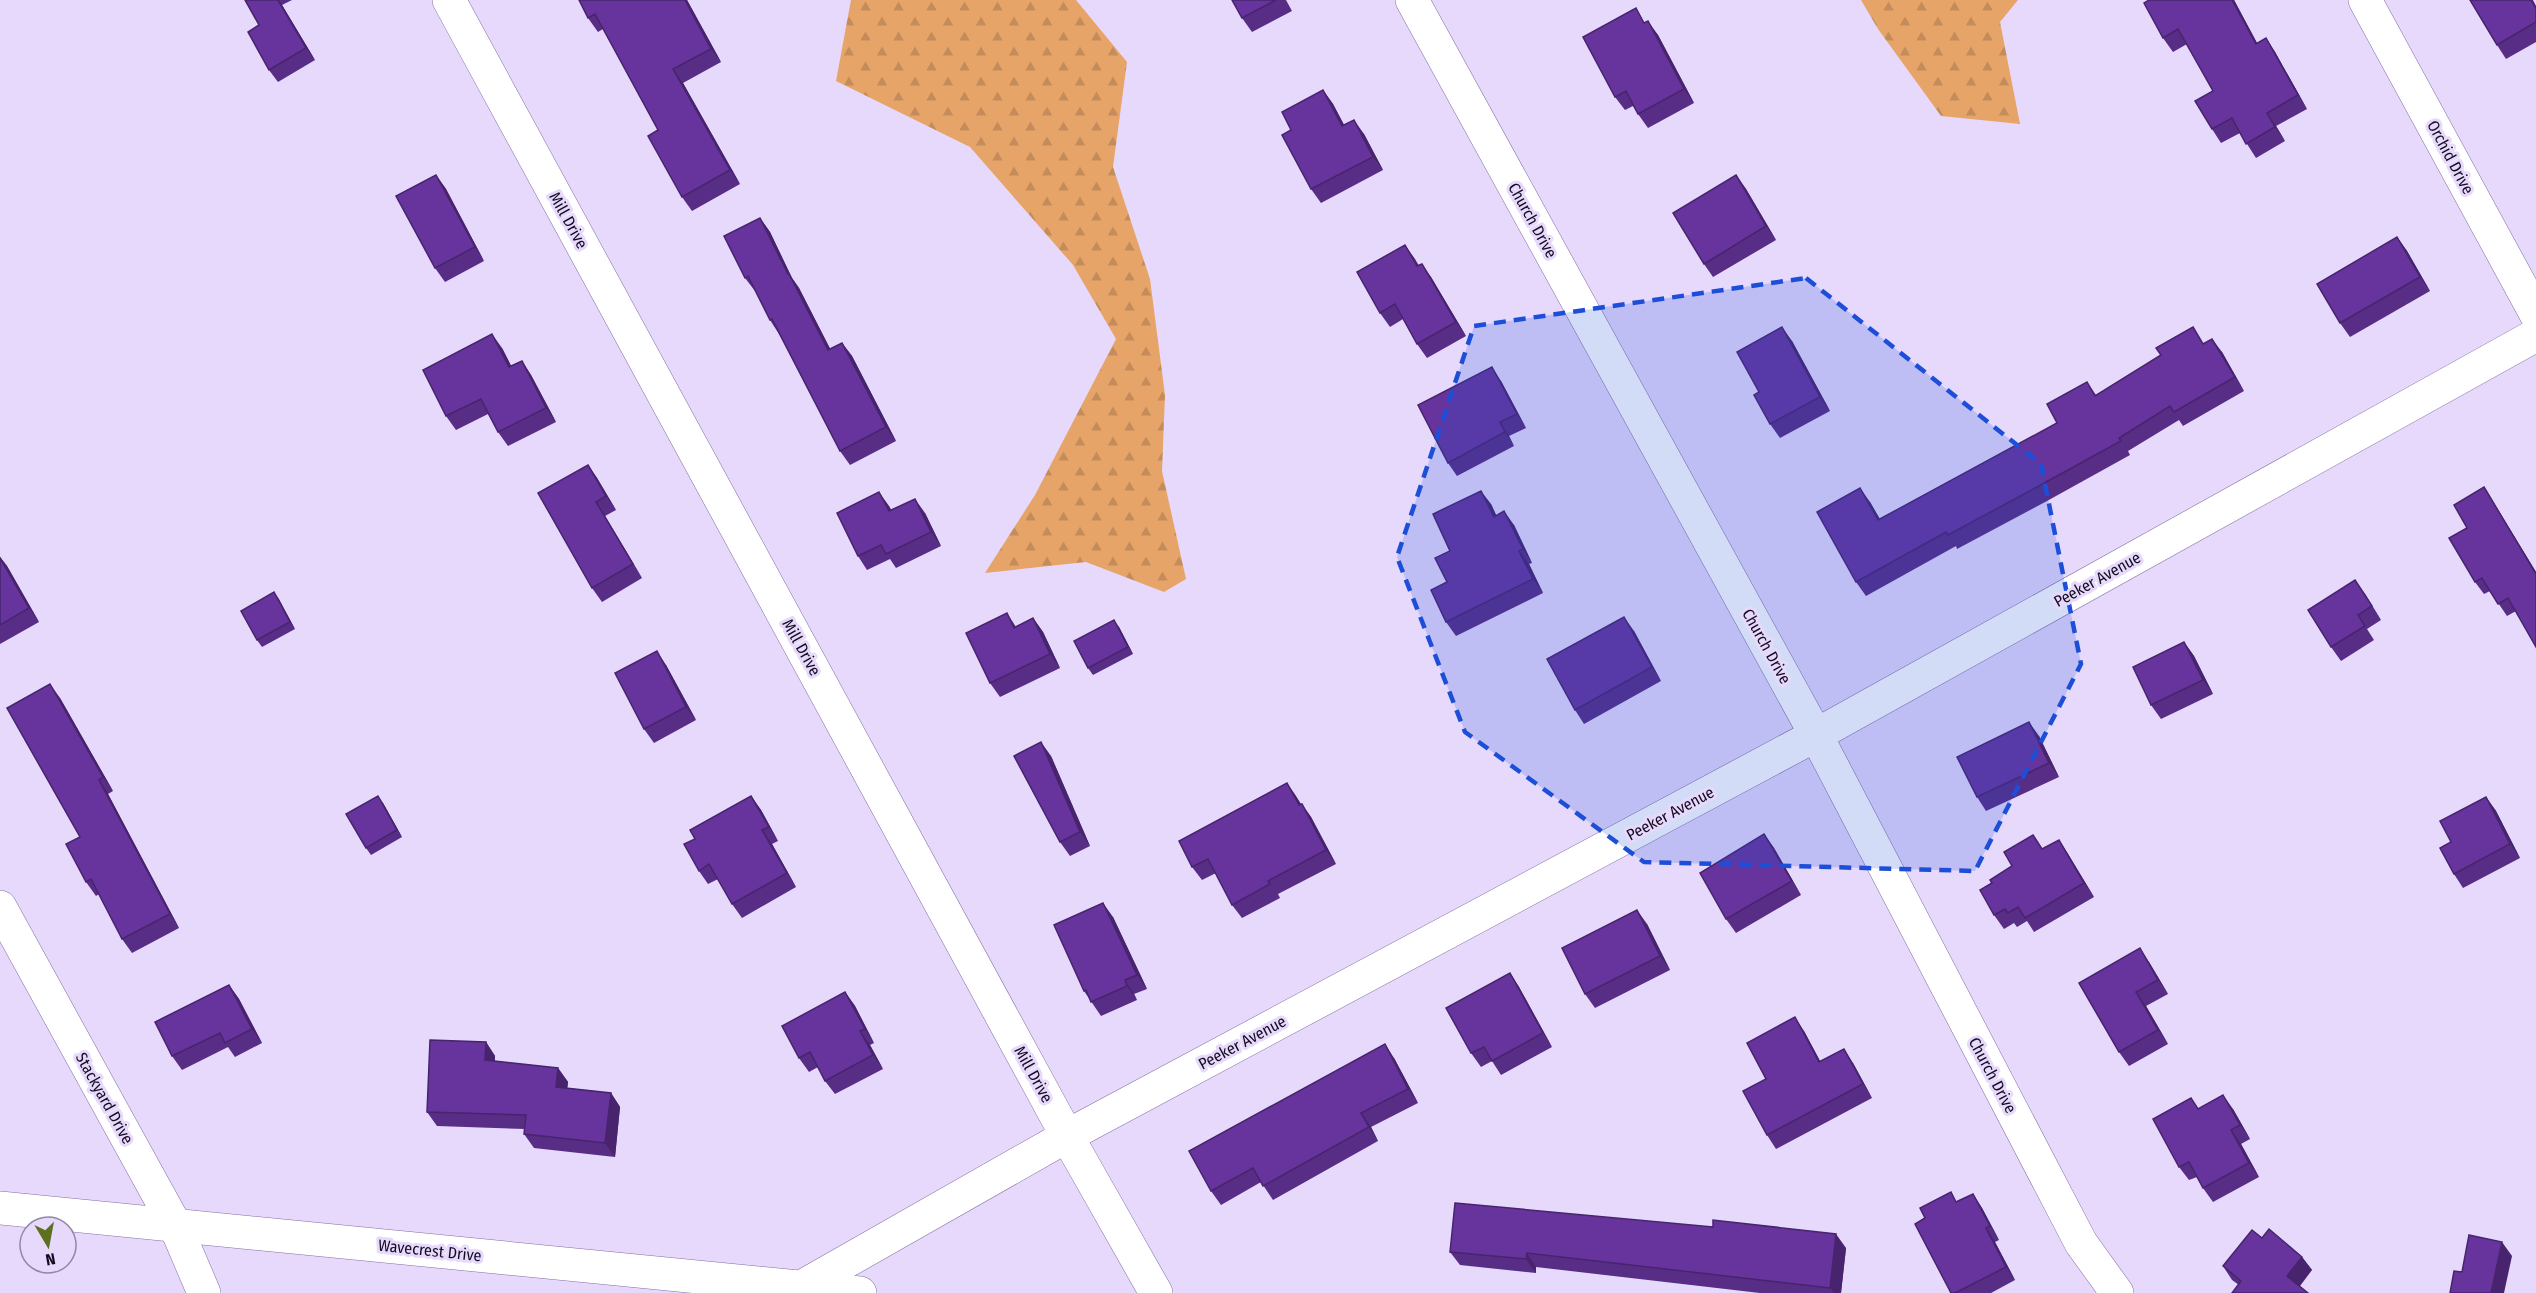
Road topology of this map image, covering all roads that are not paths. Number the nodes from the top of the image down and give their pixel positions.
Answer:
1 (449, 0) edge
2 (1412, 0) edge
3 (2366, 0) edge
4 (2536, 315) edge
5 (2536, 335) edge
6 (1816, 735) junction
7 (0, 907) edge
8 (1068, 1136) junction
9 (0, 1208) edge
10 (175, 1225) junction
11 (803, 1286) junction
12 (204, 1293) edge
13 (860, 1293) edge
14 (1156, 1293) edge
15 (2117, 1293) edge

1 - 8 street, Mill Drive
2 - 6 street, Church Drive
3 - 4 street, Orchid Drive
5 - 6 street, Peeker Avenue
6 - 8 street, Peeker Avenue
6 - 15 street, Church Drive
7 - 10 street, Stackyard Drive
8 - 11 street, Peeker Avenue
8 - 14 street, Mill Drive
9 - 10 street, Wavecrest Drive
10 - 11 street, Wavecrest Drive
10 - 12 street, Stackyard Drive
11 - 13 street, Wavecrest Drive

